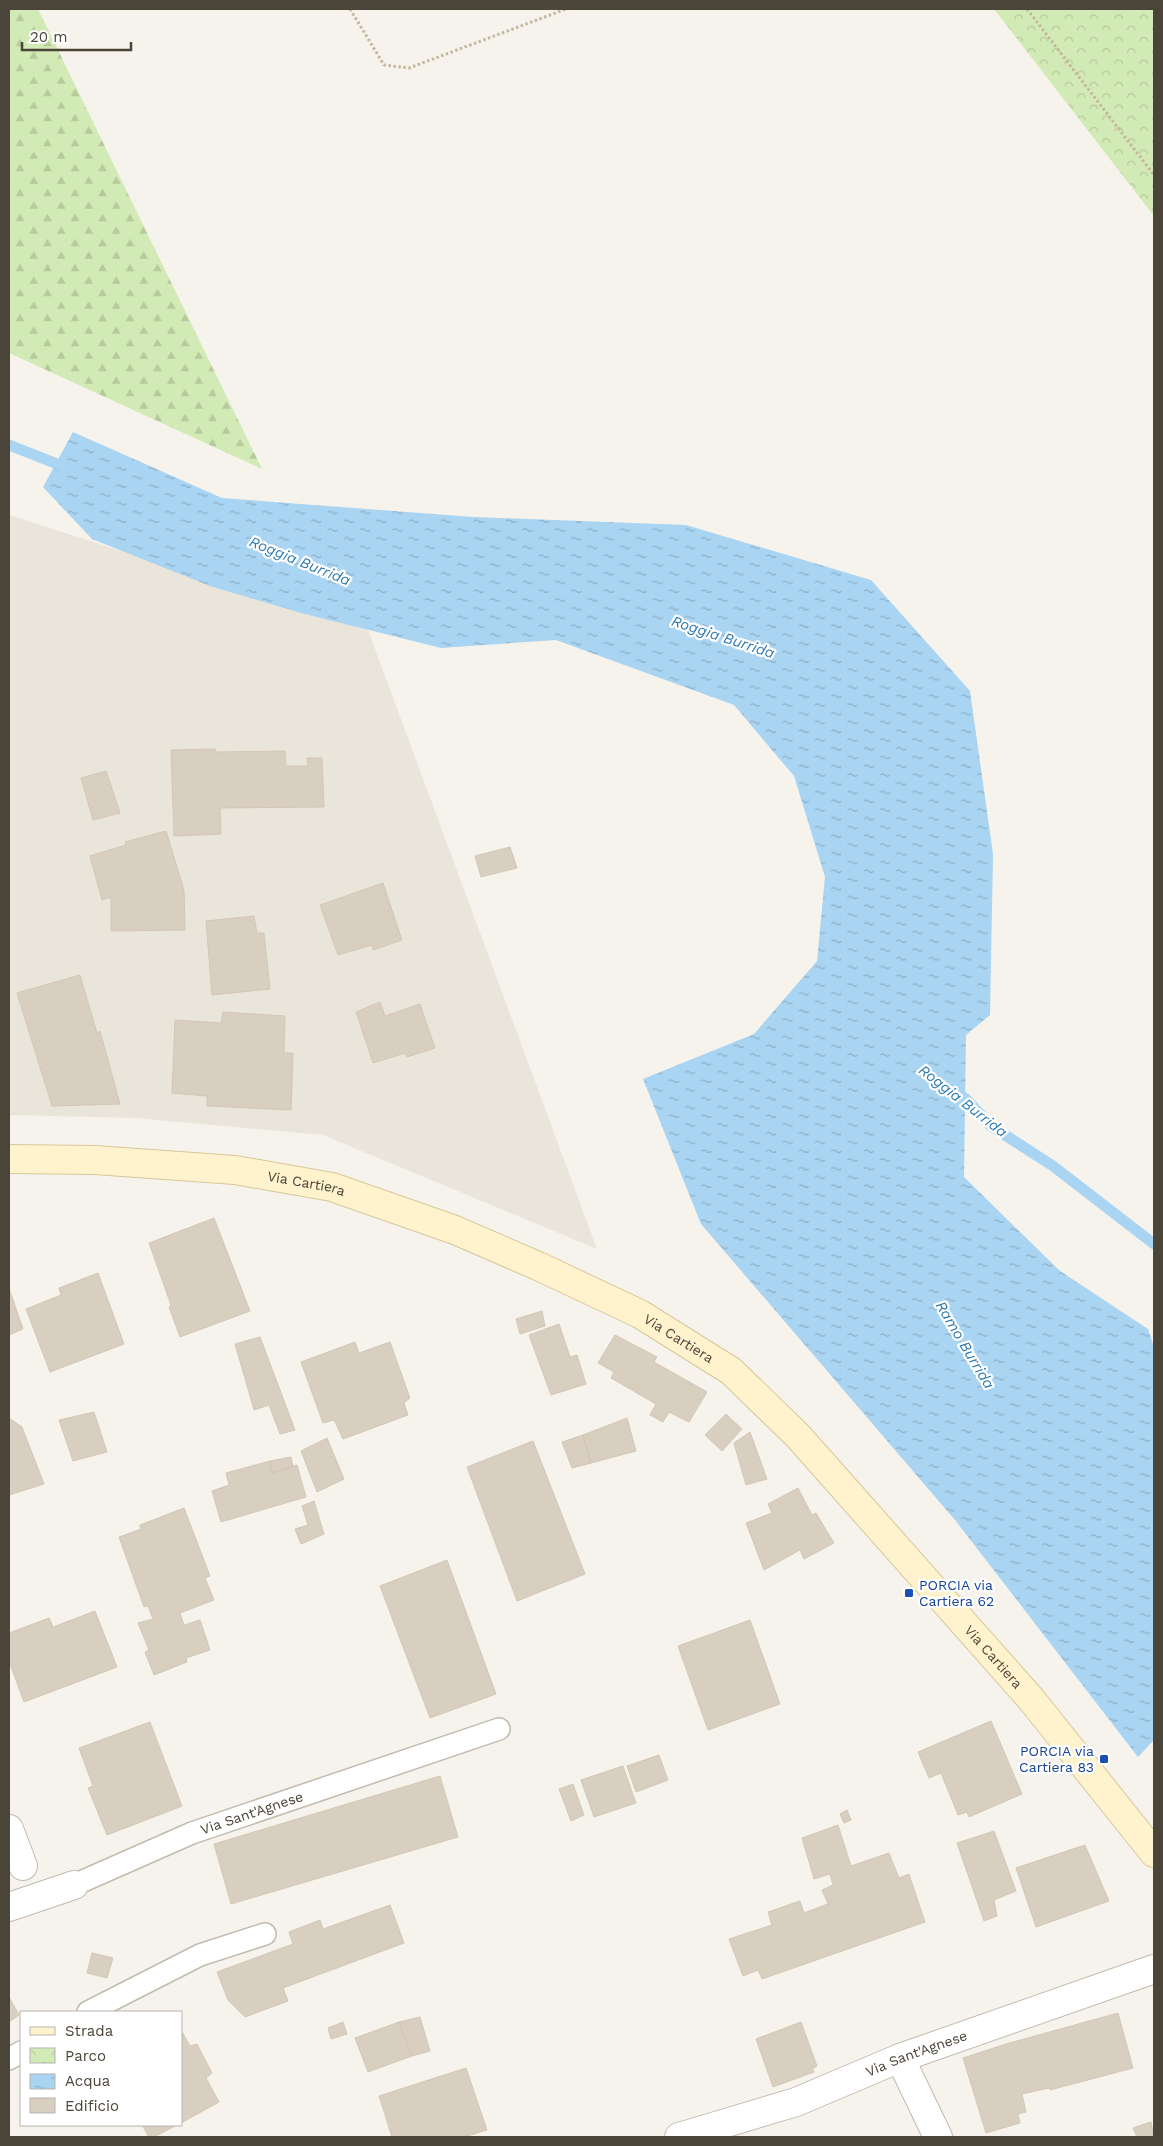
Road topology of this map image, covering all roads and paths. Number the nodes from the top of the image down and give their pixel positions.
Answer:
1 (350, 9) edge
2 (566, 9) edge
3 (1027, 9) edge
4 (1154, 175) edge
5 (9, 1159) edge
6 (499, 1729) dead end
7 (9, 1829) edge
8 (1154, 1853) edge
9 (22, 1866) dead end
10 (74, 1885) joint
11 (9, 1907) edge
12 (265, 1934) dead end
13 (1154, 1969) edge
14 (90, 2011) edge
15 (20, 2053) edge
16 (900, 2058) junction
17 (9, 2059) edge
18 (679, 2137) edge
19 (938, 2137) edge

1 - 2 path
3 - 4 path
5 - 8 main road, Via Cartiera
6 - 10 lane, Via Sant'Agnese
7 - 9 street
10 - 11 street, Via Sant'Agnese
12 - 14 lane
13 - 16 street, Via Sant'Agnese
15 - 17 lane
16 - 18 street, Via Sant'Agnese
16 - 19 street

